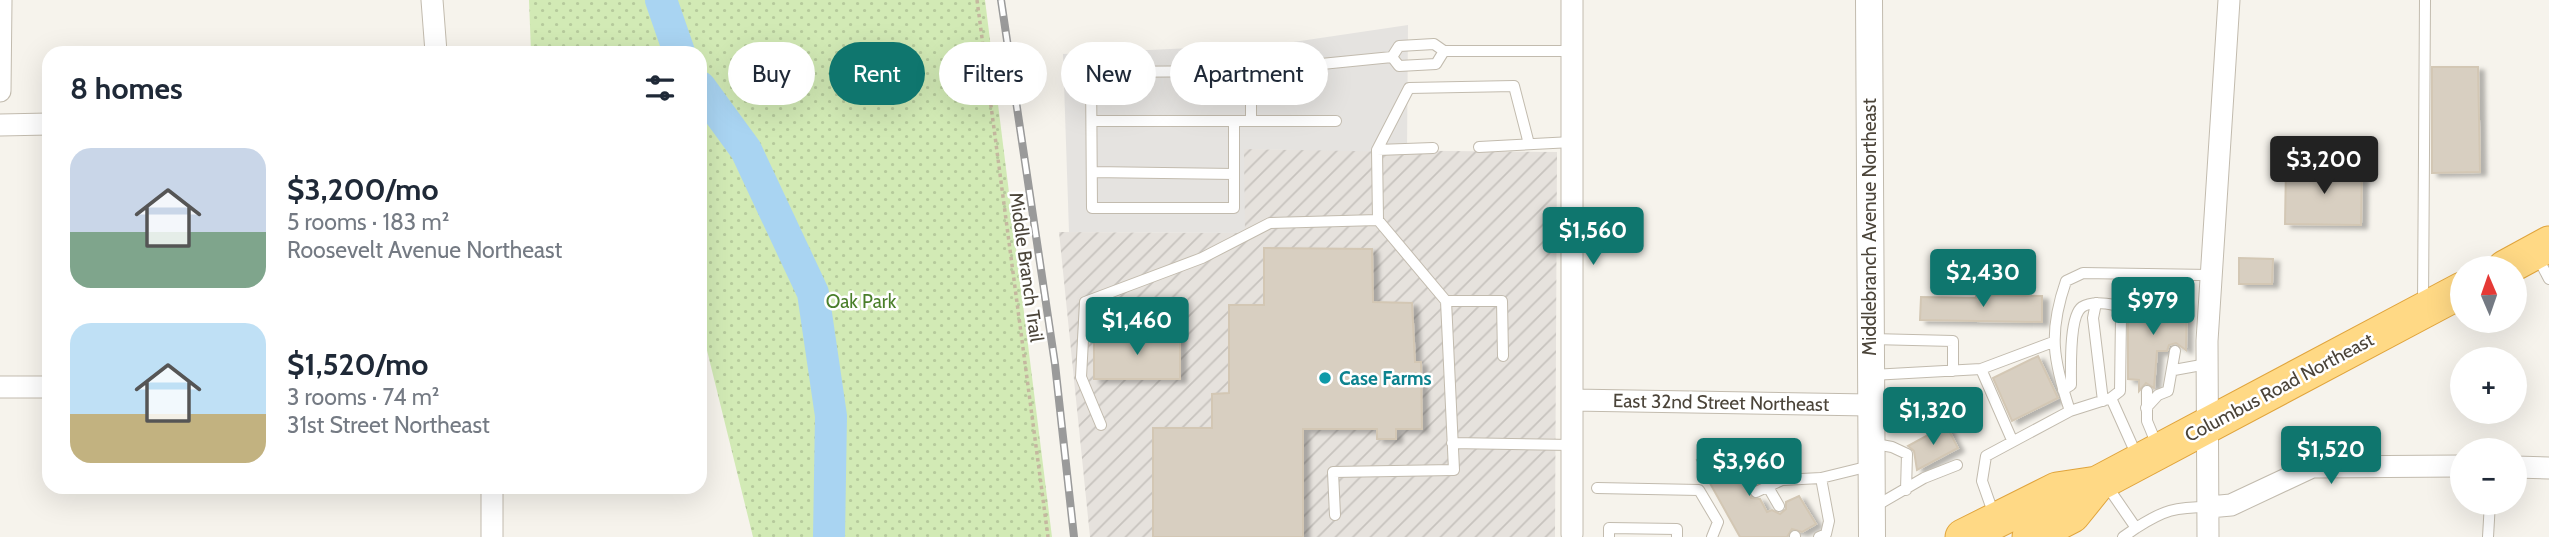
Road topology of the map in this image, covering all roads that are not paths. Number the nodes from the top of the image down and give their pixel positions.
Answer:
1 (1, 0) edge
2 (432, 0) edge
3 (1572, 0) edge
4 (1869, 0) edge
5 (2229, 0) edge
6 (2426, 0) edge
7 (436, 46) edge
8 (1444, 51) junction
9 (1572, 51) junction
10 (1392, 57) junction
11 (1328, 63) edge
12 (1170, 72) edge
13 (0, 91) edge
14 (1251, 105) edge
15 (1092, 121) junction
16 (1251, 121) junction
17 (1336, 121) dead end
18 (1234, 122) junction
19 (42, 124) edge
20 (0, 125) edge
21 (1572, 142) junction
22 (1529, 144) junction
23 (1479, 147) dead end
24 (1433, 148) dead end
25 (1377, 150) junction
26 (1092, 172) junction
27 (1234, 174) junction
28 (1377, 220) junction
29 (2544, 258) edge
30 (2527, 262) edge
31 (2148, 274) junction
32 (2174, 275) junction
33 (2210, 275) junction
34 (2450, 296) edge
35 (1446, 301) junction
36 (2172, 301) dead end
37 (2145, 302) dead end
38 (2096, 303) junction
39 (2423, 311) junction
40 (1869, 339) junction
41 (2053, 342) junction
42 (2175, 351) dead end
43 (1503, 356) dead end
44 (2207, 364) junction
45 (1981, 369) junction
46 (2174, 370) junction
47 (1953, 371) junction
48 (1869, 375) junction
49 (0, 387) edge
50 (42, 387) edge
51 (2063, 390) junction
52 (2147, 391) dead end
53 (1573, 400) junction
54 (2107, 400) junction
55 (1869, 405) junction
56 (2146, 408) junction
57 (2070, 411) junction
58 (1101, 425) dead end
59 (2207, 425) junction
60 (2012, 440) junction
61 (1452, 443) junction
62 (1572, 445) junction
63 (1870, 454) junction
64 (2149, 456) junction
65 (1957, 465) dead end
66 (2450, 466) edge
67 (2527, 467) edge
68 (2549, 468) edge
69 (1821, 478) junction
70 (2100, 482) junction
71 (1768, 486) junction
72 (1597, 488) dead end
73 (1906, 490) junction
74 (1756, 492) dead end
75 (492, 494) edge
76 (1779, 506) dead end
77 (2209, 507) junction
78 (1871, 508) junction
79 (1335, 515) dead end
80 (2489, 515) edge
81 (1996, 521) junction
82 (2136, 528) junction
83 (2038, 535) edge
84 (1572, 536) edge
85 (492, 537) edge
86 (1609, 537) edge
87 (1677, 537) edge
88 (1712, 537) edge
89 (1819, 537) edge
90 (1872, 537) edge
91 (1963, 537) edge
92 (2123, 537) edge
93 (2208, 537) edge
94 (2488, 537) edge

1 - 13 street
2 - 7 street
3 - 9 street
4 - 40 street, Middlebranch Avenue Northeast
5 - 33 street
6 - 39 lane
8 - 9 lane
8 - 10 lane
8 - 10 lane
9 - 21 street
10 - 11 lane
12 - 15 lane
14 - 16 lane
15 - 18 lane
15 - 26 lane
16 - 17 lane
16 - 18 lane
18 - 27 lane
19 - 20 street
21 - 22 lane
21 - 53 street
22 - 23 lane
22 - 25 lane
24 - 25 lane
25 - 28 lane
26 - 27 lane
26 - 27 lane
28 - 35 lane
28 - 58 lane
29 - 30 highway
31 - 32 lane
31 - 37 lane
31 - 41 lane
32 - 33 lane
32 - 36 lane
33 - 44 street
34 - 39 highway, Columbus Road Northeast
35 - 43 lane
35 - 61 lane
38 - 51 lane
38 - 54 lane
38 - 54 lane
39 - 59 highway, Columbus Road Northeast
40 - 47 lane
40 - 48 street, Middlebranch Avenue Northeast
41 - 45 lane
41 - 51 lane
42 - 46 lane
44 - 46 lane
44 - 59 street
45 - 47 lane
45 - 60 lane
46 - 56 lane
47 - 48 lane
48 - 55 street, Middlebranch Avenue Northeast
49 - 50 street
51 - 57 lane
52 - 56 lane
53 - 55 street, East 32nd Street Northeast
53 - 62 street
54 - 57 lane
54 - 64 lane
55 - 63 street, Middlebranch Avenue Northeast
56 - 64 lane
57 - 60 lane
59 - 64 highway, Columbus Road Northeast
59 - 77 street
60 - 81 lane
61 - 62 lane
61 - 79 lane
62 - 84 street
63 - 69 lane
63 - 73 lane
63 - 78 street, Middlebranch Avenue Northeast
64 - 70 highway, Columbus Road Northeast
65 - 73 lane
66 - 77 street
67 - 68 street
69 - 71 lane
69 - 89 lane
70 - 81 highway, Columbus Road Northeast
70 - 82 lane
70 - 83 highway, Columbus Road Northeast
71 - 74 lane
71 - 76 lane
72 - 88 lane
73 - 78 lane
75 - 85 street
77 - 82 lane
77 - 93 street
78 - 90 street, Middlebranch Avenue Northeast
80 - 94 lane
81 - 91 highway, Columbus Road Northeast
82 - 92 lane
86 - 87 lane

